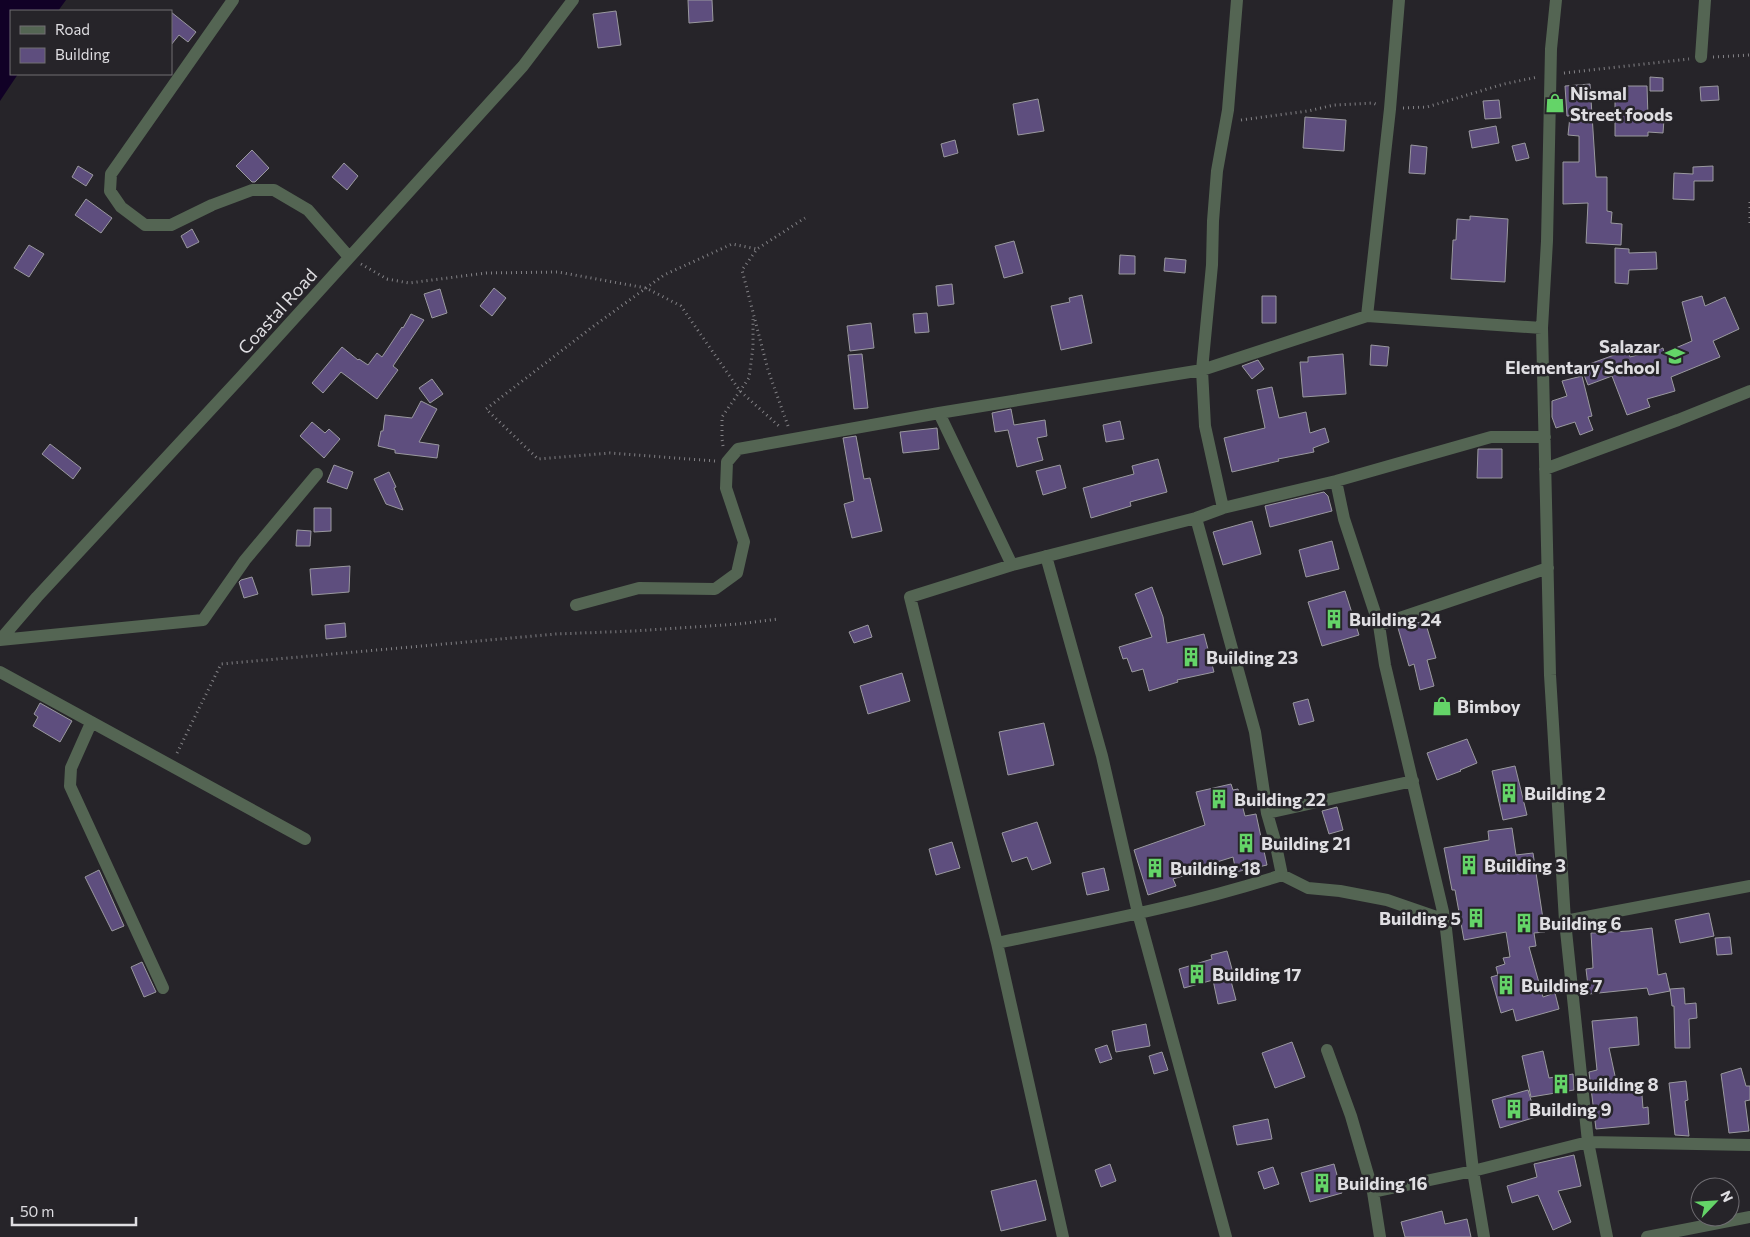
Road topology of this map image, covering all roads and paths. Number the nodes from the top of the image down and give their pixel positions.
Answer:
1 (233, 0) edge
2 (573, 0) edge
3 (1237, 0) edge
4 (1399, 0) edge
5 (1556, 0) edge
6 (1705, 0) edge
7 (1750, 56) edge
8 (1701, 57) junction
9 (1550, 75) junction
10 (1390, 108) junction
11 (1226, 122) junction
12 (1750, 202) edge
13 (805, 218) dead end
14 (1750, 224) edge
15 (756, 249) junction
16 (350, 257) junction
17 (646, 288) junction
18 (753, 313) junction
19 (1367, 316) junction
20 (1542, 328) junction
21 (1202, 370) junction
22 (740, 391) junction
23 (1750, 391) edge
24 (939, 413) junction
25 (1545, 437) junction
26 (792, 438) junction
27 (727, 462) junction
28 (1545, 469) junction
29 (317, 474) dead end
30 (1336, 481) junction
31 (1222, 508) junction
32 (1196, 518) junction
33 (1046, 556) junction
34 (1012, 565) junction
35 (1548, 568) junction
36 (576, 605) dead end
37 (778, 619) dead end
38 (1379, 625) junction
39 (0, 640) edge
40 (0, 672) edge
41 (91, 723) junction
42 (171, 765) junction
43 (1413, 781) junction
44 (1267, 813) junction
45 (305, 839) dead end
46 (1282, 875) junction
47 (1750, 886) edge
48 (1138, 914) junction
49 (1445, 920) junction
50 (1565, 921) junction
51 (997, 943) junction
52 (164, 988) dead end
53 (1327, 1050) dead end
54 (1588, 1142) junction
55 (1750, 1145) edge
56 (1473, 1171) junction
57 (1372, 1192) junction
58 (1750, 1217) edge
59 (1063, 1237) edge
60 (1226, 1237) edge
61 (1380, 1237) edge
62 (1484, 1237) edge
63 (1607, 1237) edge
64 (1647, 1237) edge

1 - 16 street
2 - 16 street, Coastal Road
3 - 11 street
4 - 10 street
5 - 9 street
6 - 8 street
7 - 8 path
8 - 9 path
9 - 10 path
9 - 20 street
10 - 11 path
10 - 19 street
11 - 21 street
12 - 14 path
13 - 15 path
15 - 17 path
15 - 18 path
16 - 17 path
16 - 39 street, Coastal Road
17 - 22 path
17 - 27 path
18 - 22 path
18 - 26 path
19 - 20 street
19 - 21 street
20 - 25 street
21 - 24 street
21 - 31 street
22 - 26 path
22 - 27 path
23 - 28 street
24 - 26 street
24 - 34 street
25 - 28 street
25 - 30 street
26 - 27 street
27 - 36 street
28 - 35 street
29 - 39 street
30 - 31 street
30 - 38 street
31 - 32 street
32 - 33 street
32 - 44 street
33 - 34 street
33 - 48 street
34 - 51 street
35 - 38 street
35 - 50 street
37 - 42 path
38 - 43 street
40 - 41 street
41 - 42 street
41 - 52 street
42 - 45 street
43 - 44 street
43 - 49 street
44 - 46 street
46 - 48 street
46 - 49 street
47 - 50 street
48 - 51 street
48 - 60 street
49 - 56 street
50 - 54 street
51 - 59 street
53 - 57 street
54 - 55 street
54 - 56 street
54 - 63 street
56 - 57 street
56 - 62 street
57 - 61 street
58 - 64 street

